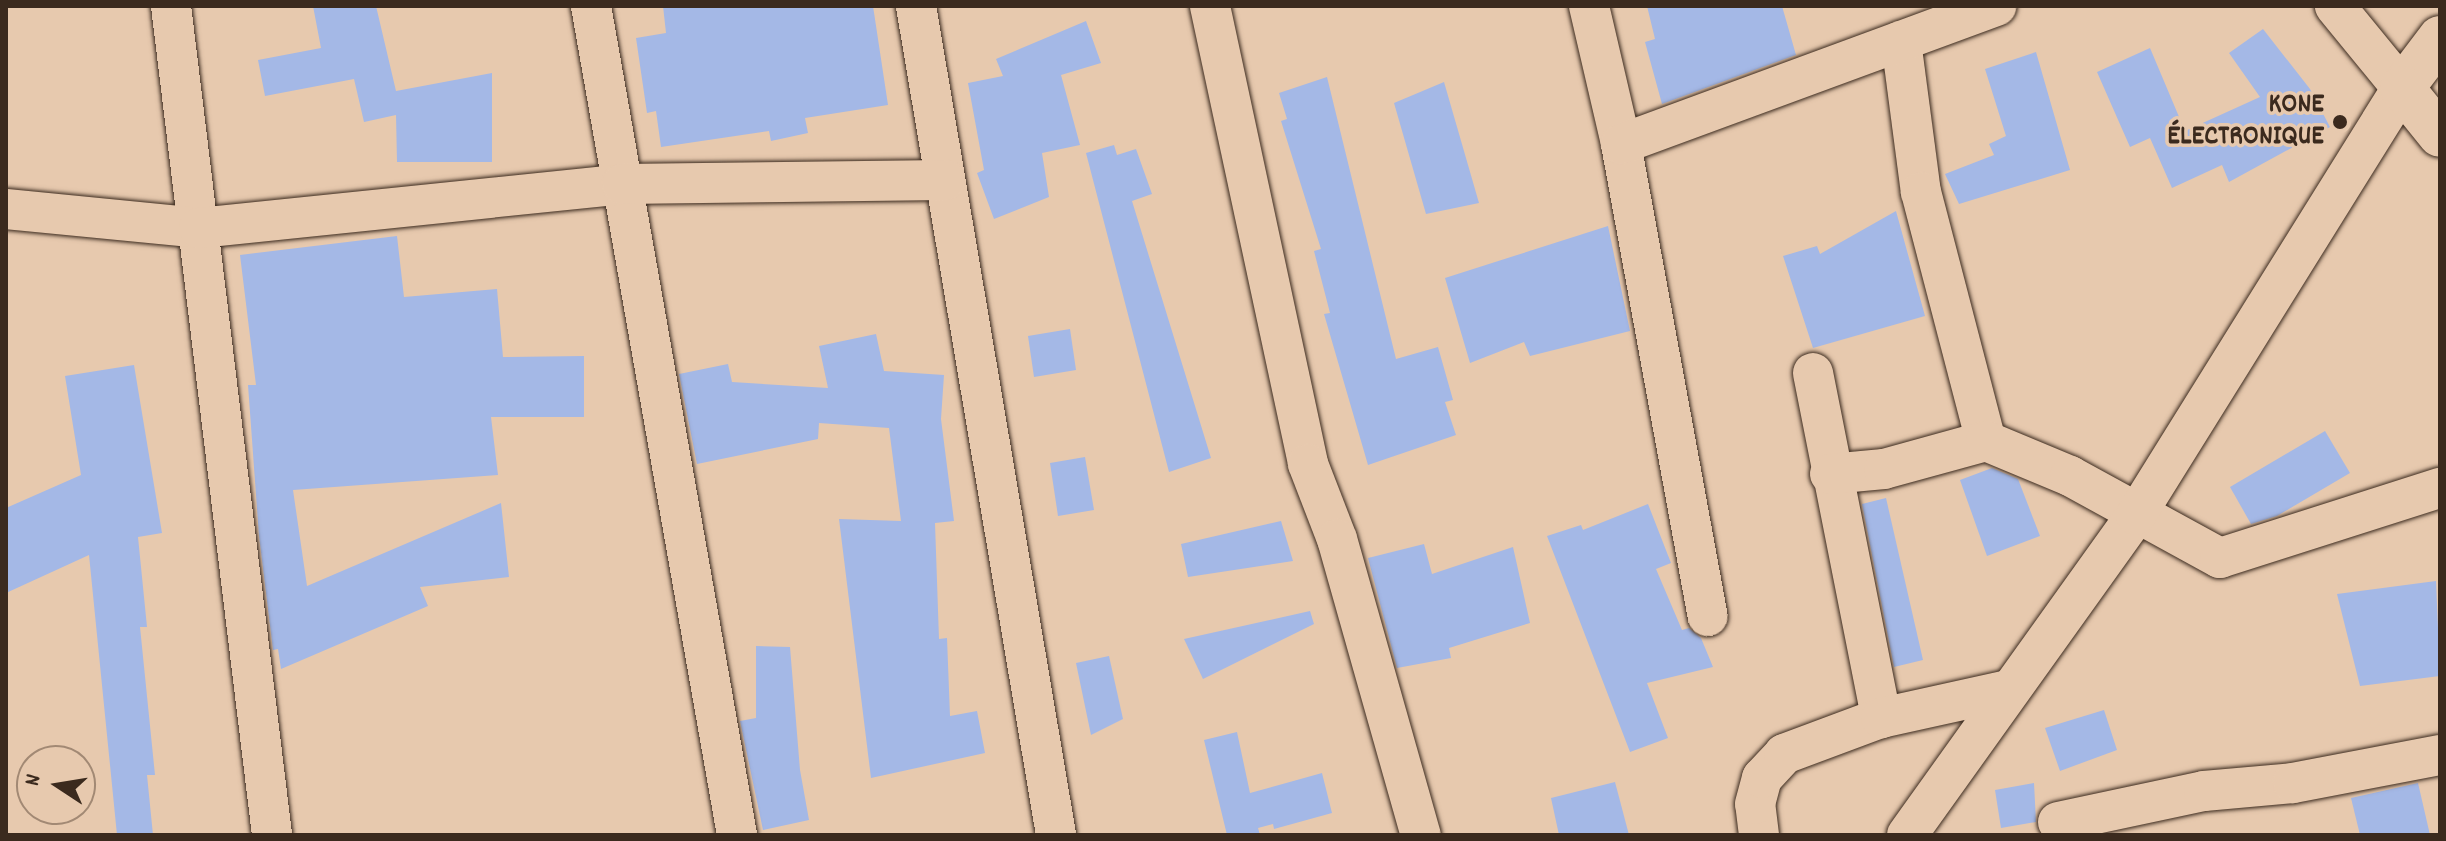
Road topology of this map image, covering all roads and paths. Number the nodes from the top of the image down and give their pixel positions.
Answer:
1 (171, 6) edge
2 (591, 6) edge
3 (916, 6) edge
4 (1210, 6) edge
5 (1589, 6) edge
6 (1996, 6) edge
7 (2335, 6) edge
8 (2440, 38) edge
9 (1901, 41) junction
10 (2402, 88) junction
11 (2440, 135) edge
12 (1621, 144) junction
13 (945, 180) junction
14 (622, 184) junction
15 (6, 209) edge
16 (199, 228) junction
17 (1813, 373) dead end
18 (1986, 441) junction
19 (1830, 474) junction
20 (2440, 488) edge
21 (2136, 515) junction
22 (1708, 616) dead end
23 (2008, 690) junction
24 (1881, 718) junction
25 (2440, 755) edge
26 (2058, 822) dead end
27 (272, 835) edge
28 (737, 835) edge
29 (1056, 835) edge
30 (1421, 835) edge
31 (1759, 835) edge
32 (1907, 835) edge

1 - 16 street
2 - 14 street
3 - 13 street
4 - 30 street
5 - 12 street
6 - 9 street
7 - 10 street
8 - 10 street
9 - 12 street
9 - 18 street
10 - 11 street
10 - 21 street
12 - 22 street
13 - 14 street
13 - 29 street
14 - 16 street
14 - 28 street
15 - 16 street
16 - 27 street
17 - 19 street
18 - 19 street
18 - 21 street
19 - 24 street
20 - 21 street
21 - 23 street
23 - 24 street
23 - 32 street
24 - 31 street
25 - 26 street

